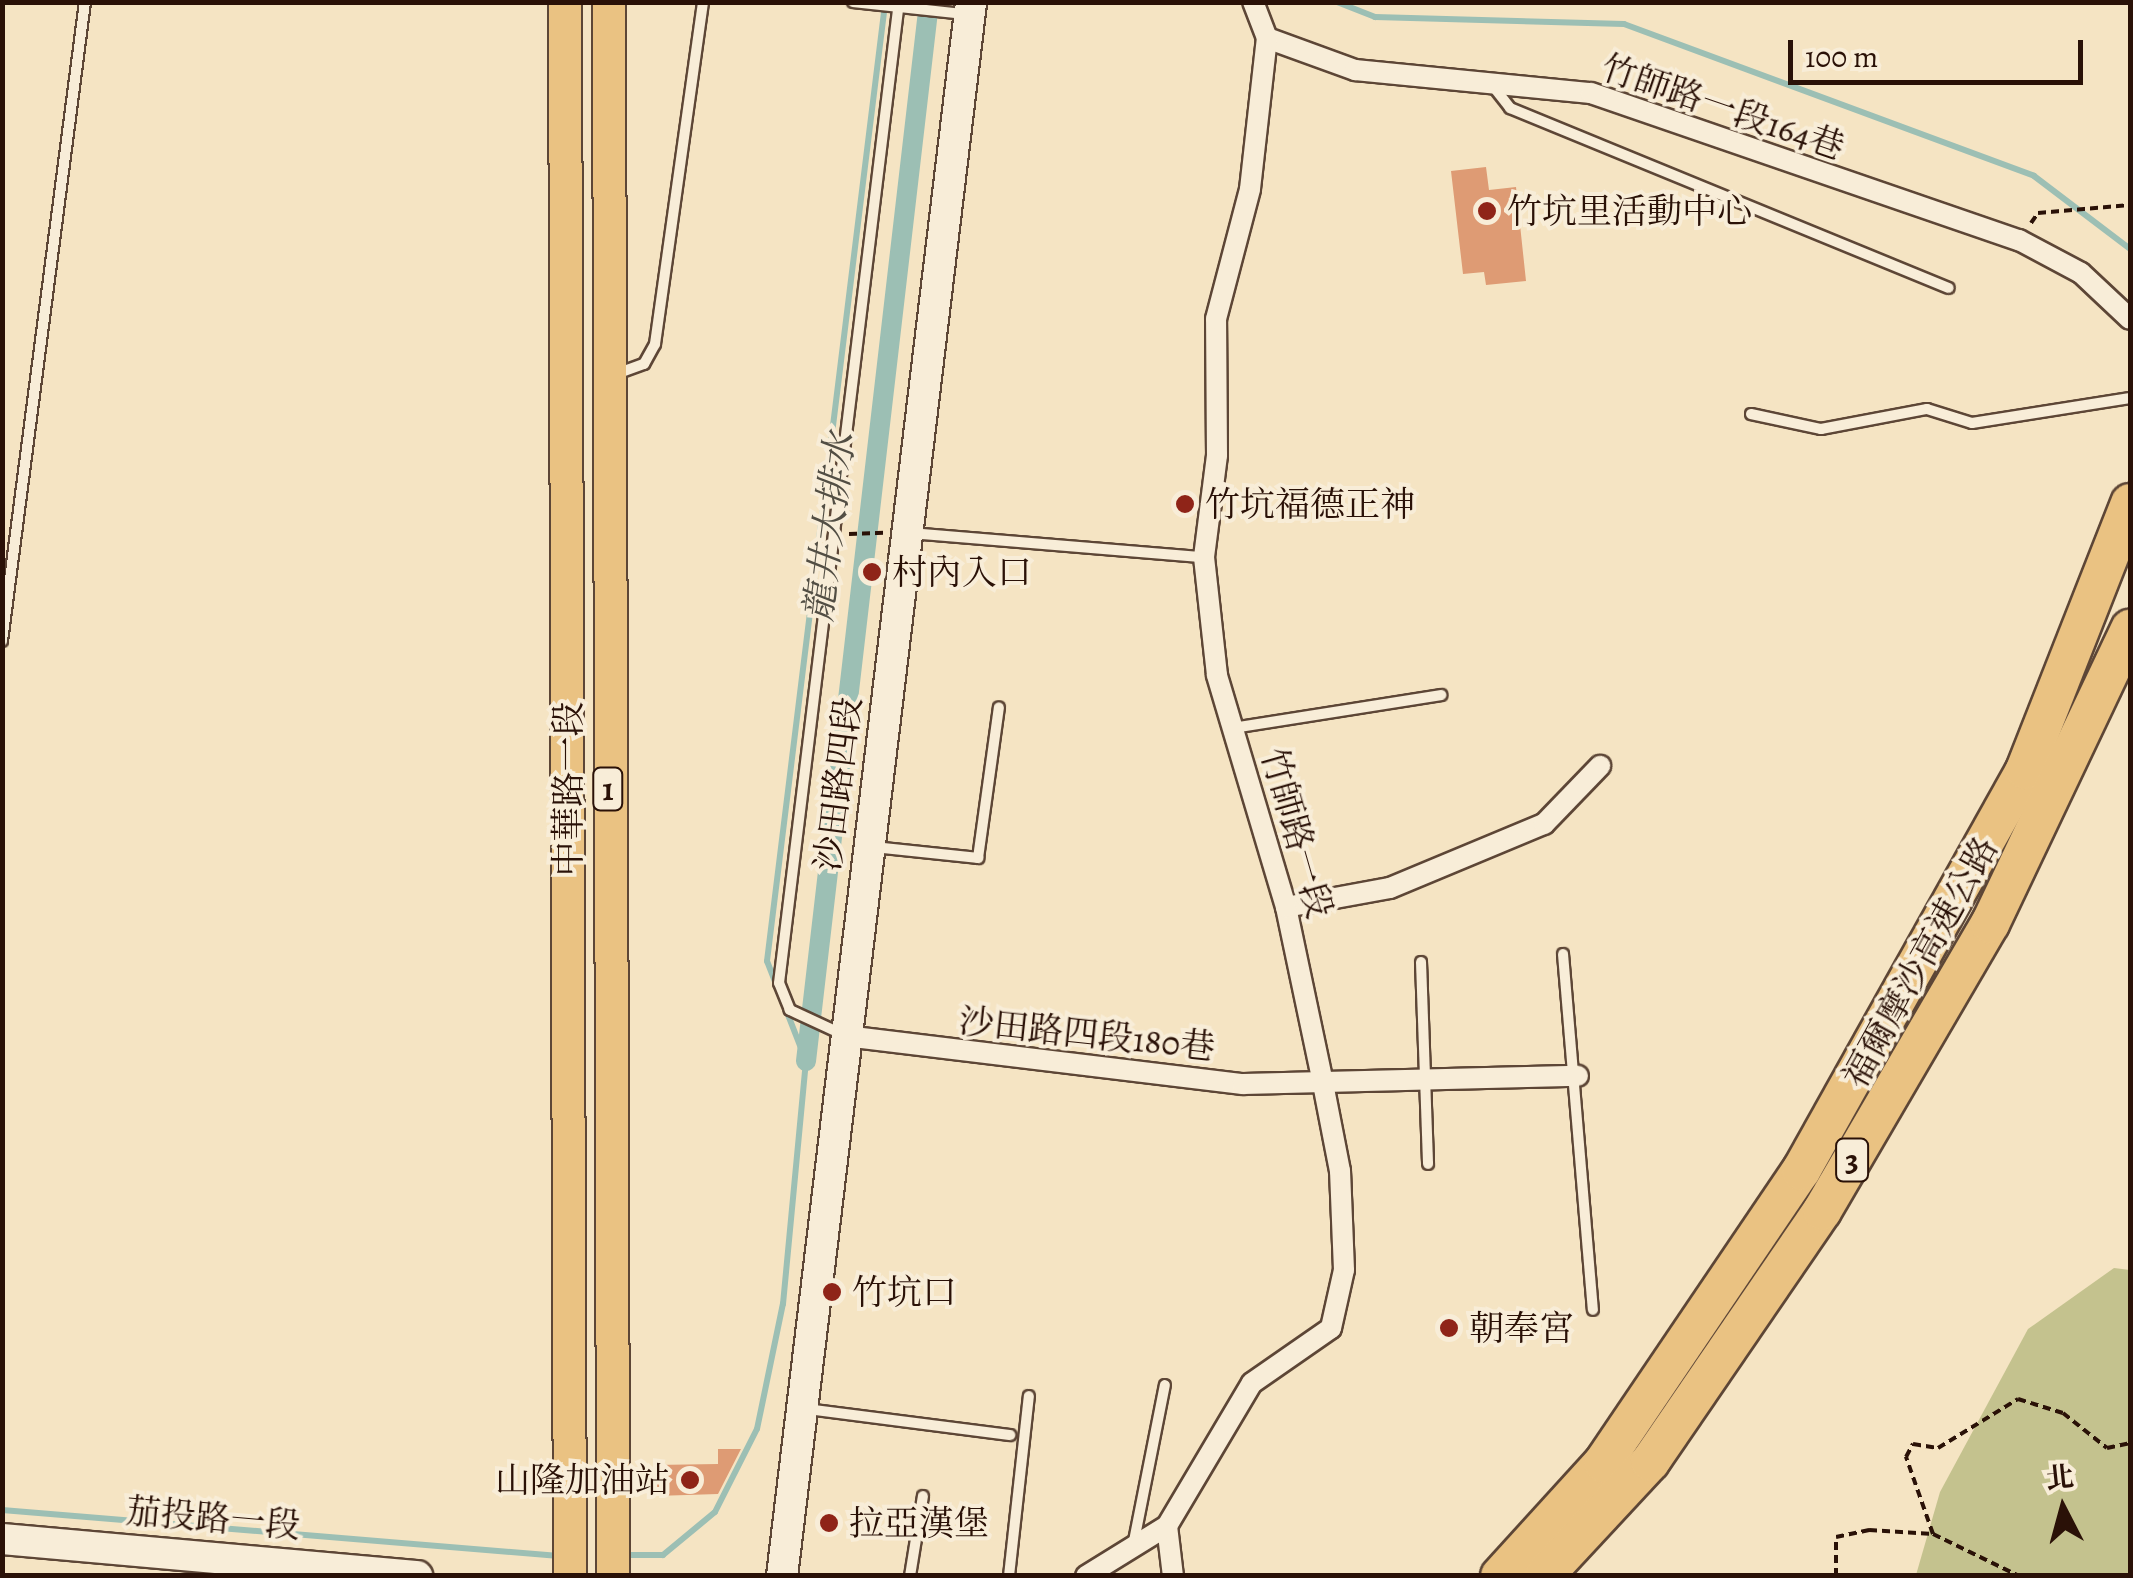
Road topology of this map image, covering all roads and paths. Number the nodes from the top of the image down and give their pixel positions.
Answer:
1 (85, 2) edge
2 (565, 2) edge
3 (609, 2) edge
4 (704, 2) edge
5 (853, 2) edge
6 (1253, 2) edge
7 (898, 5) edge
8 (963, 10) edge
9 (1267, 38) junction
10 (1492, 85) junction
11 (2130, 205) edge
12 (2038, 214) dead end
13 (1948, 288) dead end
14 (2130, 319) edge
15 (606, 378) junction
16 (2130, 398) edge
17 (1752, 414) dead end
18 (2130, 503) edge
19 (900, 533) junction
20 (849, 534) dead end
21 (1204, 557) junction
22 (2130, 629) edge
23 (2, 641) edge
24 (1441, 695) dead end
25 (999, 707) dead end
26 (1233, 728) junction
27 (1600, 766) dead end
28 (868, 846) junction
29 (1286, 907) junction
30 (1563, 954) dead end
31 (1421, 962) dead end
32 (845, 1036) junction
33 (1424, 1073) junction
34 (1578, 1076) junction
35 (1322, 1078) junction
36 (1428, 1164) dead end
37 (1593, 1310) dead end
38 (1164, 1385) dead end
39 (1029, 1396) dead end
40 (802, 1408) junction
41 (1010, 1435) dead end
42 (2130, 1443) edge
43 (923, 1496) dead end
44 (1167, 1526) junction
45 (1933, 1534) junction
46 (2, 1540) edge
47 (1132, 1550) junction
48 (417, 1576) edge
49 (570, 1576) edge
50 (613, 1576) edge
51 (782, 1576) edge
52 (910, 1576) edge
53 (1010, 1576) edge
54 (1086, 1576) edge
55 (1172, 1576) edge
56 (1500, 1576) edge
57 (1544, 1576) edge
58 (1836, 1576) edge
59 (2018, 1576) edge

1 - 23 lane
2 - 49 main road, 中華路一段 / 1
3 - 15 main road, 中華路一段 / 1
4 - 15 lane
5 - 7 lane
6 - 9 street, 竹師路一段
7 - 8 lane
7 - 32 lane
8 - 19 street, 沙田路四段
9 - 10 street, 竹師路一段164巷
9 - 21 street, 竹師路一段
10 - 13 lane
10 - 14 street, 竹師路一段164巷
11 - 12 path
15 - 50 main road, 中華路一段 / 1
16 - 17 lane
18 - 56 highway, 福爾摩沙高速公路 / 3
19 - 20 path
19 - 21 lane
19 - 28 street, 沙田路四段
21 - 26 street, 竹師路一段
22 - 57 highway, 福爾摩沙高速公路 / 3
24 - 26 lane
25 - 28 lane
26 - 29 street, 竹師路一段
27 - 29 street
28 - 32 street, 沙田路四段
29 - 35 street, 竹師路一段
30 - 34 lane
31 - 33 lane
32 - 35 street, 沙田路四段180巷
32 - 40 street, 沙田路四段
33 - 34 street, 沙田路四段180巷
33 - 35 street, 沙田路四段180巷
33 - 36 lane
34 - 37 lane
35 - 44 street, 竹師路一段
38 - 47 lane
39 - 53 lane
40 - 41 lane
40 - 51 street, 沙田路四段
42 - 45 path
43 - 52 lane
44 - 47 street, 竹師路一段
44 - 55 street
45 - 58 path
45 - 59 path
46 - 48 street, 茄投路一段
47 - 54 street, 竹師路一段

